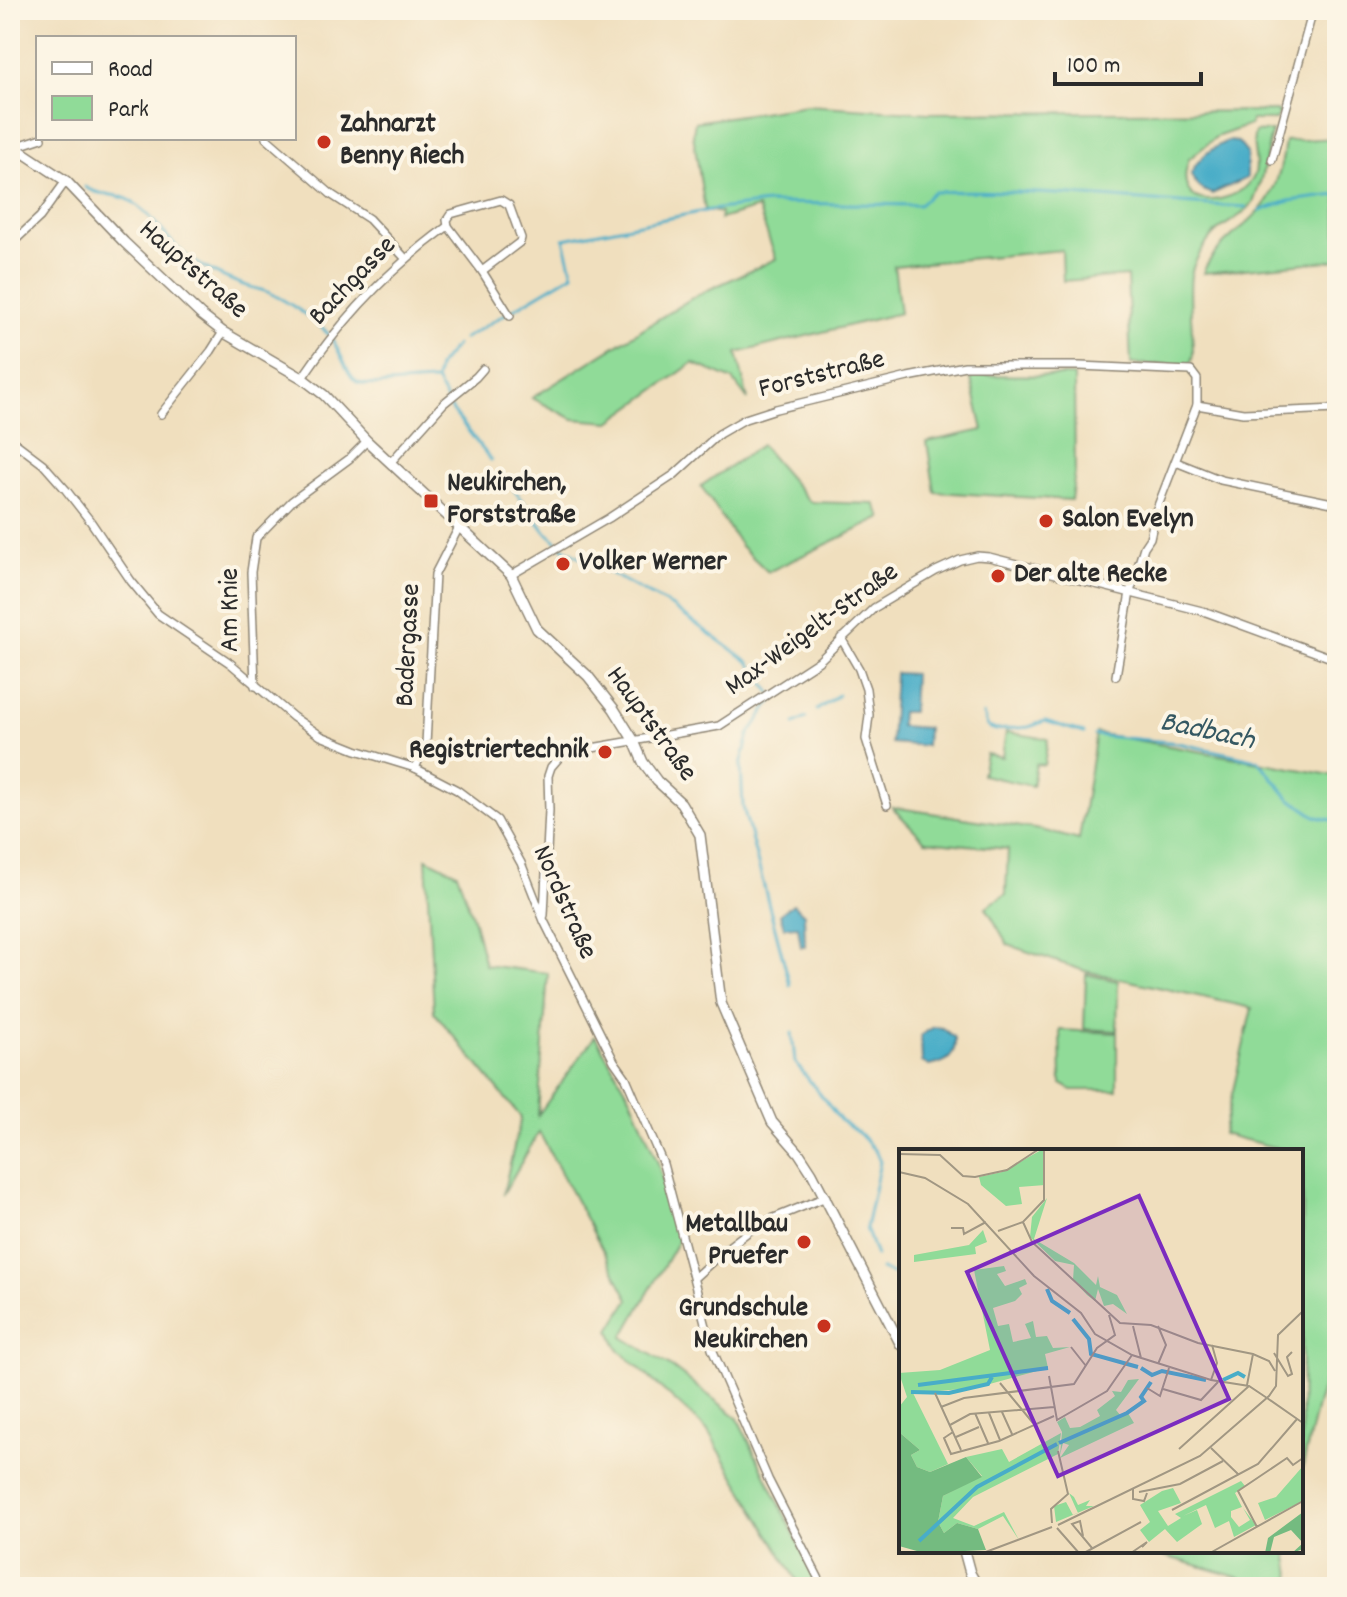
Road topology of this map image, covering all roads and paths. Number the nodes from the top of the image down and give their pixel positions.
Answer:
1 (1313, 10) edge
2 (36, 140) edge
3 (268, 140) edge
4 (13, 146) edge
5 (1272, 160) dead end
6 (66, 181) junction
7 (448, 226) junction
8 (10, 245) edge
9 (405, 258) junction
10 (482, 271) junction
11 (510, 316) dead end
12 (223, 332) junction
13 (483, 369) dead end
14 (302, 378) junction
15 (1197, 405) junction
16 (1337, 409) edge
17 (161, 414) dead end
18 (10, 439) edge
19 (367, 441) junction
20 (1176, 462) junction
21 (390, 463) junction
22 (1337, 504) edge
23 (459, 527) junction
24 (511, 575) junction
25 (1130, 592) junction
26 (841, 638) junction
27 (1337, 660) edge
28 (1116, 676) dead end
29 (255, 686) junction
30 (634, 741) junction
31 (415, 768) junction
32 (887, 805) dead end
33 (544, 921) junction
34 (826, 1197) junction
35 (694, 1278) junction
36 (899, 1341) edge
37 (965, 1553) edge
38 (823, 1587) edge
39 (978, 1587) edge

1 - 5 street
2 - 4 street
3 - 9 street
4 - 6 street, Hauptstraße
6 - 8 street
6 - 12 street, Hauptstraße
7 - 9 street, Bachgasse
7 - 10 street
7 - 10 street, Bachgasse
9 - 14 street, Bachgasse
10 - 11 street
12 - 14 street, Hauptstraße
12 - 17 street
13 - 21 street
14 - 19 street, Hauptstraße
15 - 16 street
15 - 20 street
15 - 24 street, Forststraße
18 - 29 street, Nordstraße
19 - 21 street, Hauptstraße
19 - 29 street, Am Knie
20 - 22 street
20 - 25 street
21 - 23 street, Hauptstraße
23 - 24 street, Hauptstraße
23 - 31 street, Badergasse
24 - 30 street, Hauptstraße
25 - 26 street, Max-Weigelt-Straße
25 - 27 street, Max-Weigelt-Straße
25 - 28 street
26 - 30 street, Max-Weigelt-Straße
26 - 32 street
29 - 31 street, Nordstraße
30 - 33 street, Max-Weigelt-Straße
30 - 34 street, Hauptstraße
31 - 33 street, Nordstraße
33 - 35 street, Nordstraße
34 - 35 street
34 - 36 street, Hauptstraße
35 - 38 street, Nordstraße
37 - 39 street

